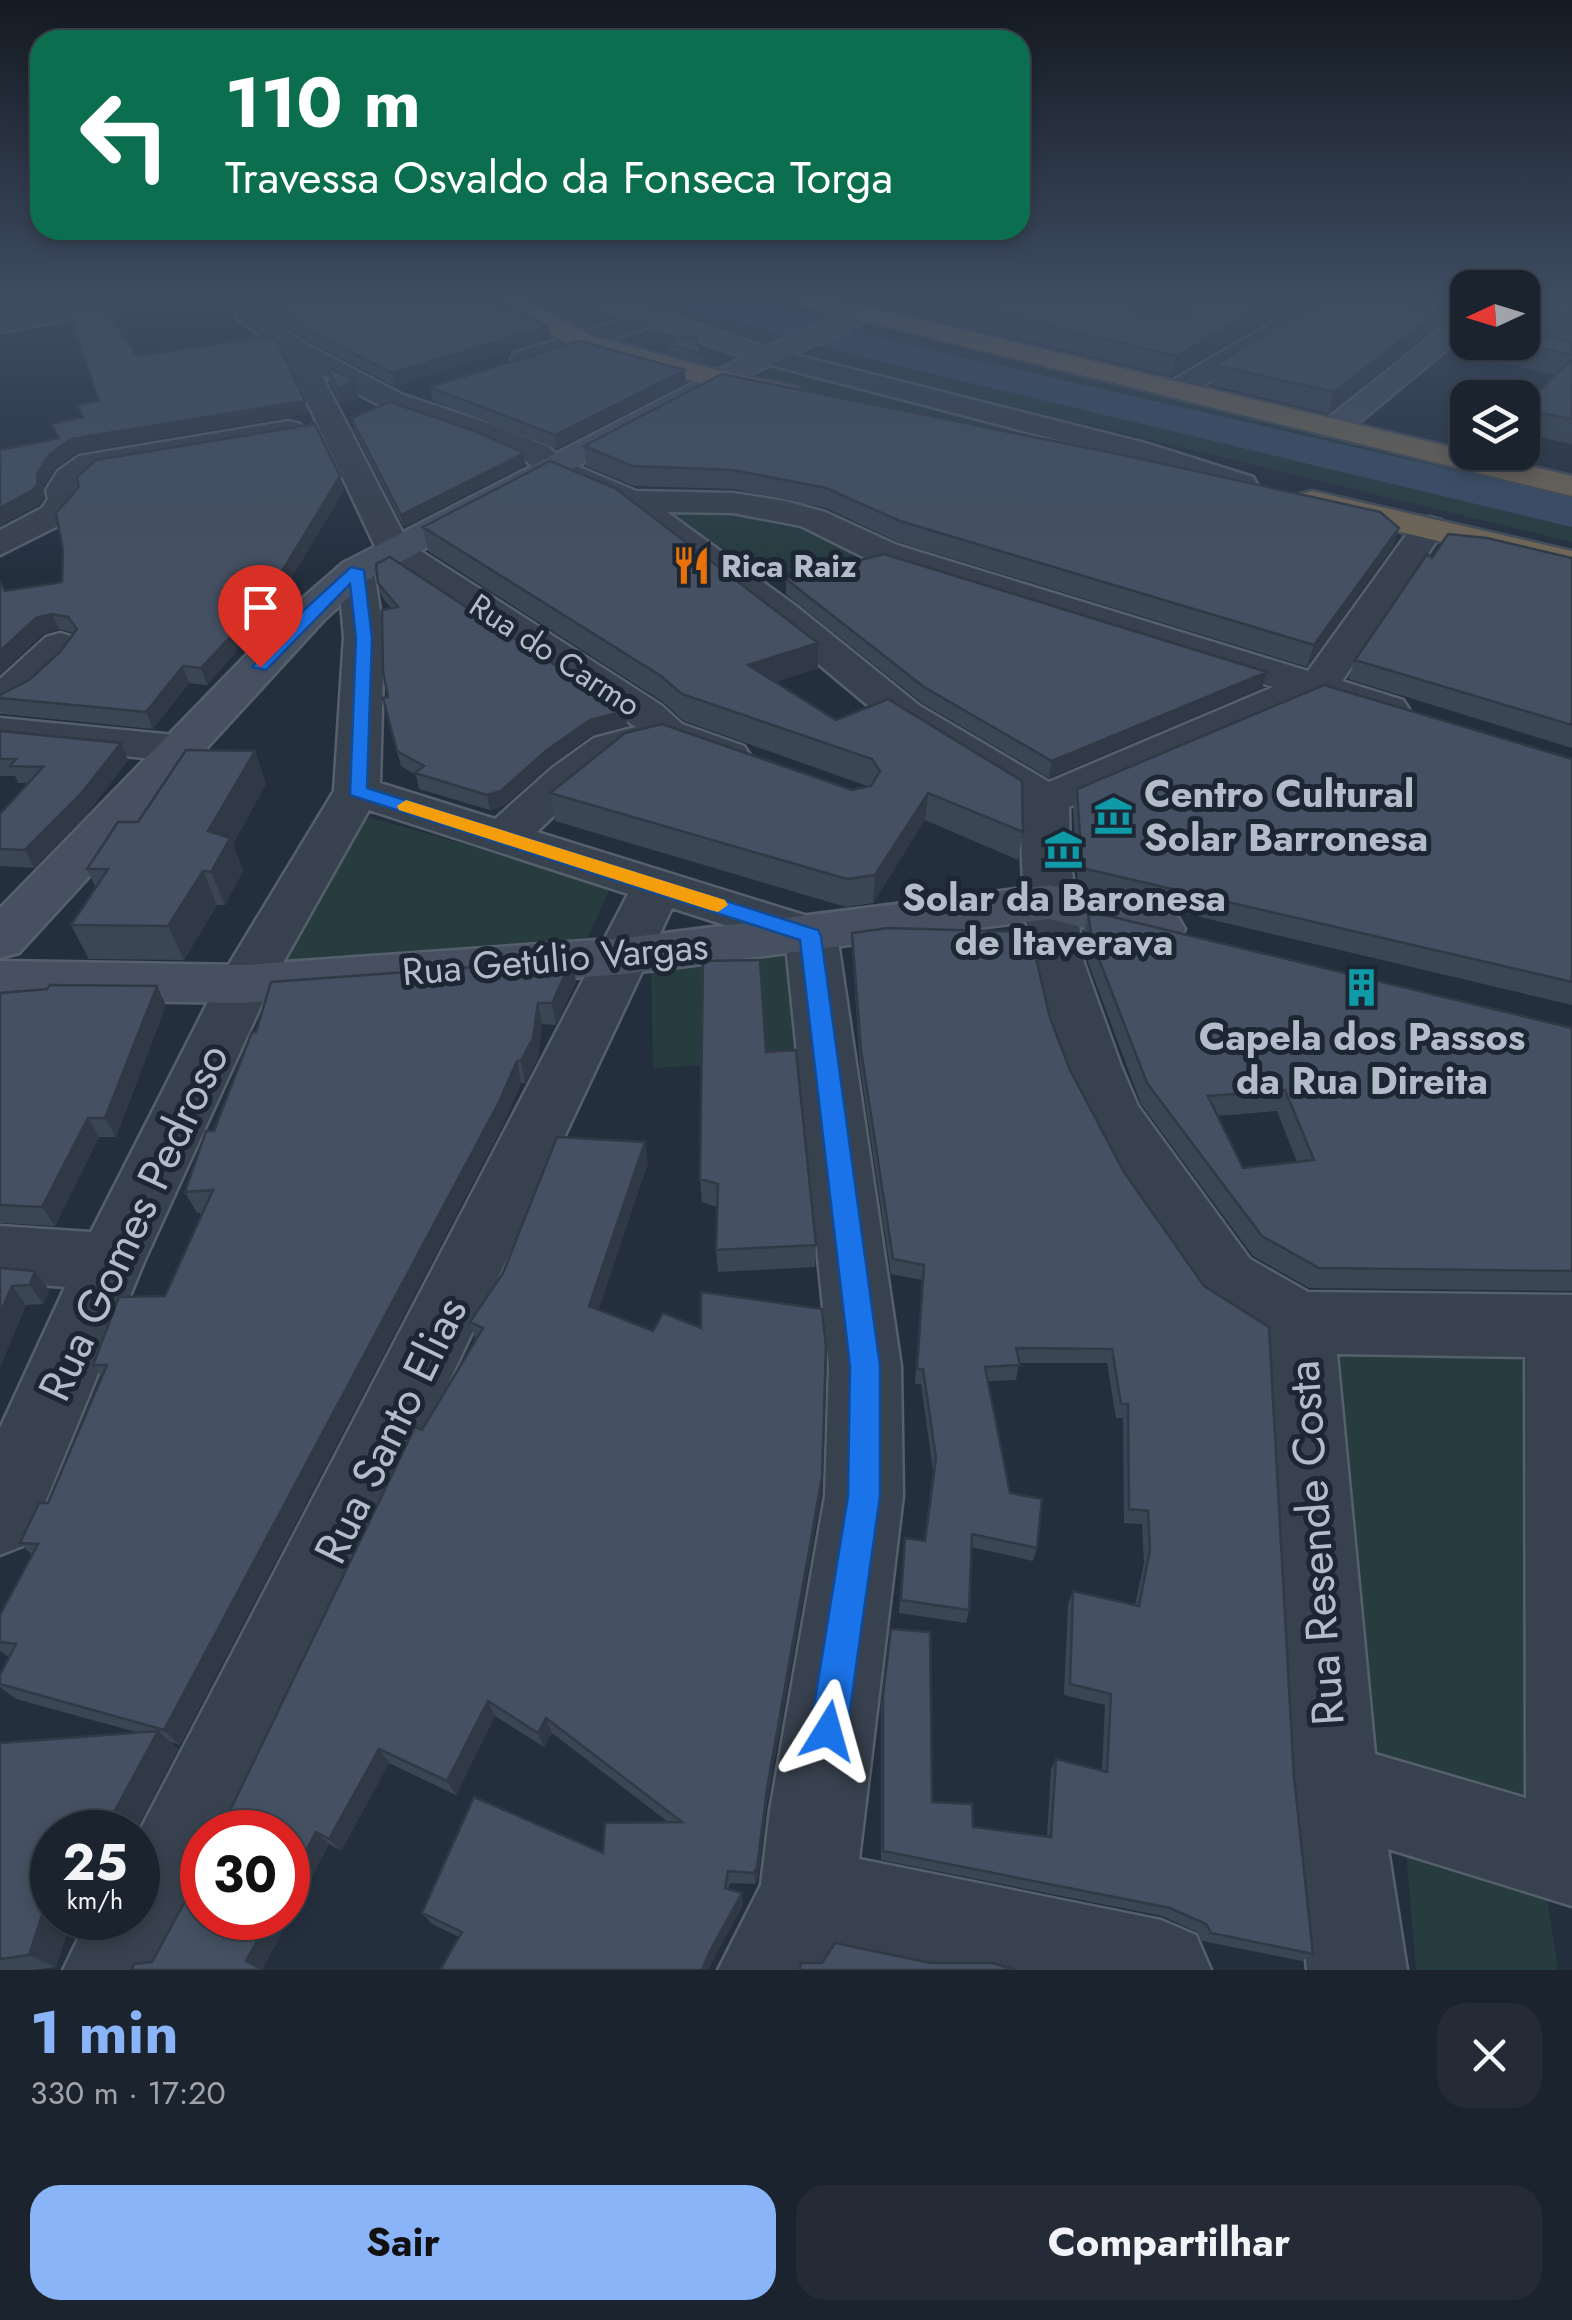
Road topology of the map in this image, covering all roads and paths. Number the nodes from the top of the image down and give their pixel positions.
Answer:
1 (317, 391) edge
2 (374, 391) edge
3 (420, 391) edge
4 (696, 391) edge
5 (777, 391) edge
6 (912, 391) edge
7 (1186, 391) edge
8 (1395, 391) edge
9 (391, 400) junction
10 (334, 423) junction
11 (1343, 431) junction
12 (90, 463) junction
13 (554, 468) junction
14 (37, 476) edge
15 (1241, 484) junction
16 (1572, 486) edge
17 (632, 501) junction
18 (1429, 528) junction
19 (0, 544) edge
20 (375, 560) junction
21 (1572, 562) edge
22 (60, 644) edge
23 (1317, 687) junction
24 (0, 698) edge
25 (1426, 721) edge
26 (0, 731) edge
27 (667, 732) junction
28 (185, 748) junction
29 (760, 766) edge
30 (357, 791) junction
31 (1046, 800) junction
32 (506, 836) junction
33 (658, 885) junction
34 (1049, 902) junction
35 (810, 936) junction
36 (0, 940) edge
37 (1204, 940) edge
38 (625, 956) junction
39 (0, 980) edge
40 (244, 984) junction
41 (0, 1254) edge
42 (110, 1262) junction
43 (1299, 1322) junction
44 (1566, 1326) edge
45 (0, 1516) edge
46 (1333, 1787) junction
47 (1572, 1824) edge
48 (1572, 1858) edge
49 (788, 1934) edge
50 (113, 1970) edge
51 (1161, 1970) edge
52 (1357, 1970) edge

1 - 10 street
2 - 9 street
3 - 9 street
4 - 13 street
5 - 15 highway
6 - 15 street
7 - 11 highway
8 - 11 street
9 - 10 street
9 - 13 street
10 - 12 street
10 - 20 street
11 - 16 highway
12 - 14 street
12 - 19 street
13 - 17 street
13 - 20 street
15 - 18 highway
17 - 23 street
17 - 31 street
18 - 21 highway
18 - 23 street
20 - 27 street, Rua do Carmo
20 - 28 street
20 - 30 street
22 - 24 street
23 - 25 street
23 - 31 street
26 - 28 street
27 - 29 street, Rua do Carmo
27 - 32 street
28 - 36 street
30 - 32 street
30 - 40 street, Rua Gomes Pedroso
31 - 34 street, Rua Resende Costa
32 - 33 street
33 - 35 street
33 - 38 street, Rua Santo Elias
34 - 35 street, Rua Getúlio Vargas
34 - 37 street, Rua Getúlio Vargas
34 - 43 street, Rua Resende Costa
35 - 38 street, Rua Getúlio Vargas
35 - 49 street
38 - 40 street, Rua Getúlio Vargas
38 - 50 street, Rua Santo Elias
39 - 40 street, Rua Getúlio Vargas
40 - 42 street, Rua Gomes Pedroso
41 - 42 street
42 - 45 street, Rua Gomes Pedroso
43 - 44 street
43 - 46 street, Rua Resende Costa
44 - 47 street
46 - 48 street
46 - 52 street, Rua Resende Costa
49 - 51 street

